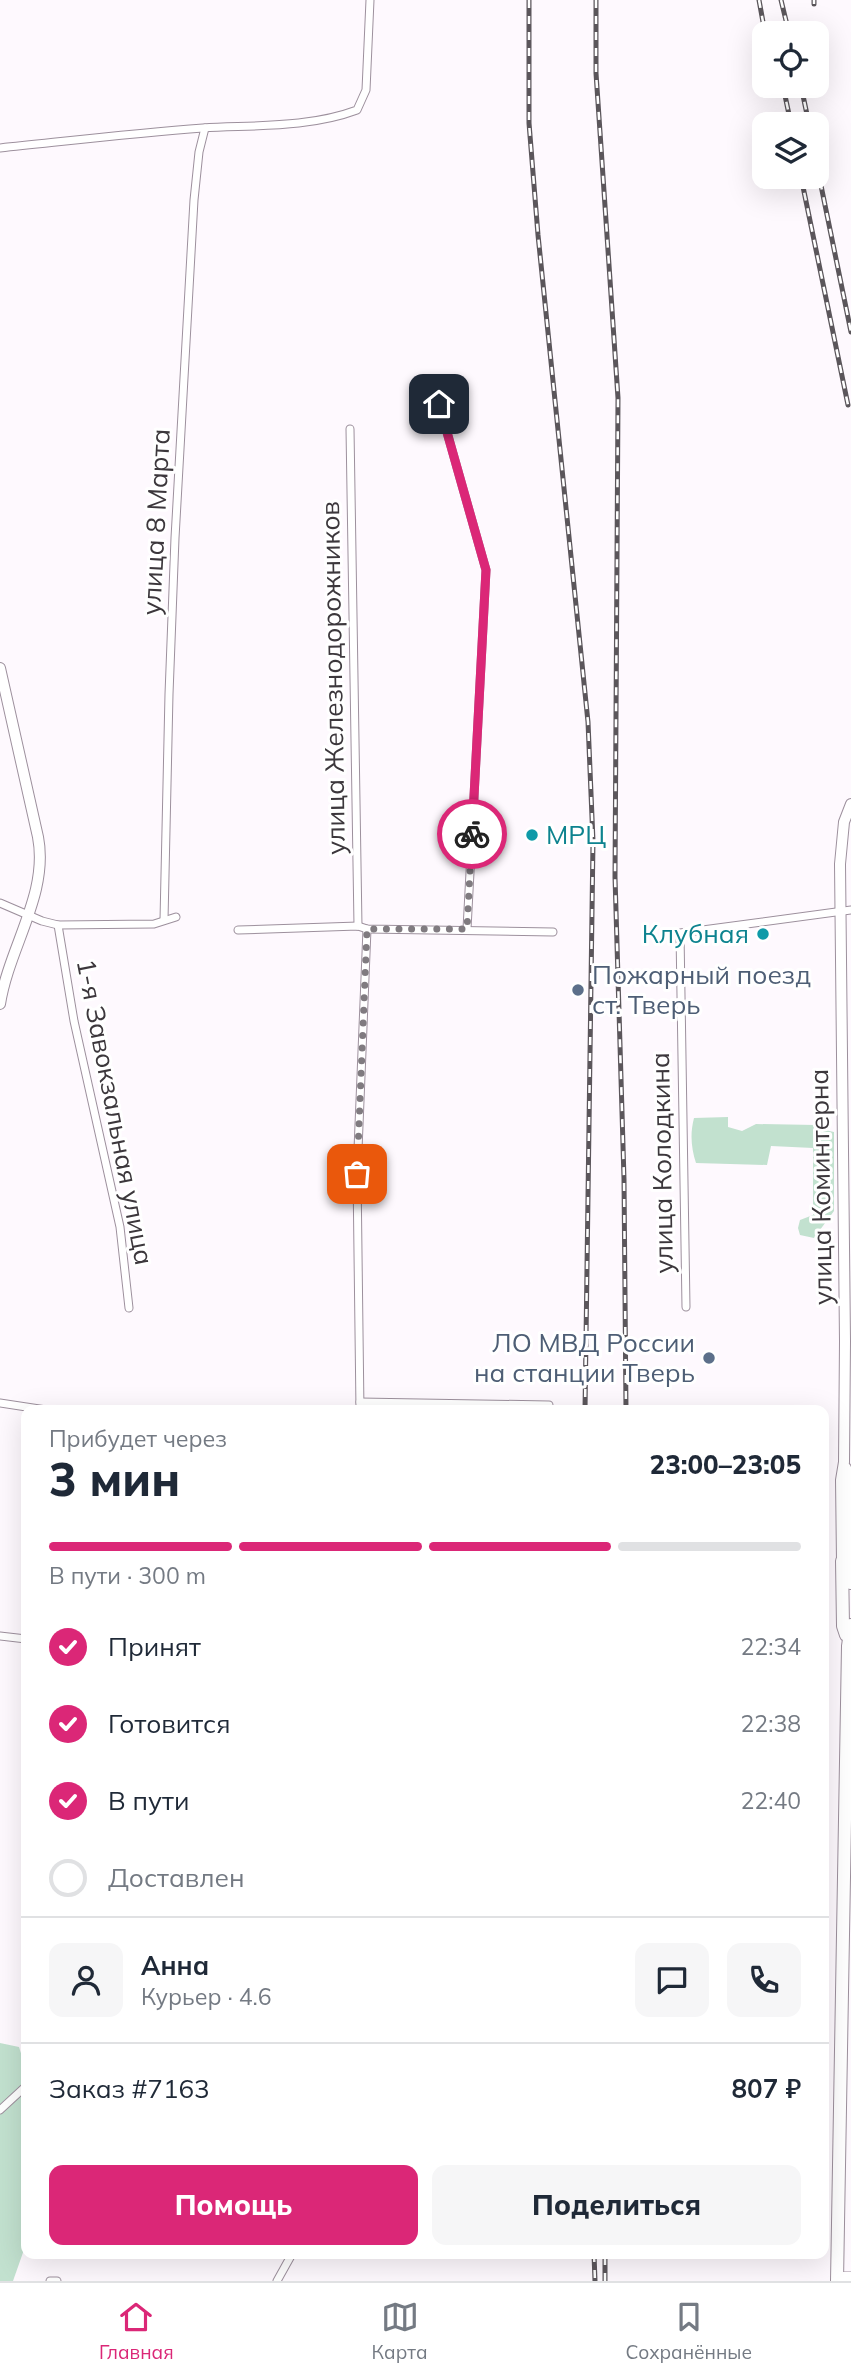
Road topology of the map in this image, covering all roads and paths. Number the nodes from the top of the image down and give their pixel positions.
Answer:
1 (370, 0) edge
2 (205, 128) junction
3 (0, 148) edge
4 (439, 404) dead end
5 (350, 429) dead end
6 (0, 668) edge
7 (851, 804) edge
8 (0, 903) edge
9 (846, 911) edge
10 (29, 915) junction
11 (176, 917) dead end
12 (164, 920) junction
13 (58, 925) junction
14 (358, 926) junction
15 (367, 929) junction
16 (467, 929) junction
17 (238, 930) dead end
18 (553, 932) dead end
19 (0, 1004) edge
20 (848, 1244) edge
21 (686, 1307) dead end
22 (129, 1308) dead end
23 (0, 1404) edge
24 (360, 1405) edge
25 (21, 1407) edge
26 (847, 1516) edge
27 (849, 1549) edge
28 (851, 1583) edge
29 (851, 1622) edge
30 (0, 1636) edge
31 (21, 1638) edge
32 (848, 1646) junction
33 (21, 2091) edge
34 (0, 2110) edge
35 (289, 2259) edge
36 (851, 2277) edge
37 (837, 2279) edge
38 (50, 2281) edge
39 (57, 2281) edge
40 (277, 2281) edge

1 - 2 street
2 - 3 street
2 - 12 street, улица 8 Марта
4 - 16 street
5 - 14 street, улица Железнодорожников
6 - 10 main road
7 - 9 main road, улица Коминтерна
8 - 10 street
9 - 20 main road, улица Коминтерна
9 - 21 street, улица Колодкина
10 - 13 street
10 - 19 main road
11 - 12 street
12 - 13 street
13 - 22 street, 1-я Завокзальная улица
14 - 15 street
14 - 17 street
15 - 16 street
15 - 24 street
16 - 18 street
20 - 26 main road, улица Коминтерна
23 - 25 street
26 - 27 main road, улица Коминтерна
26 - 27 main road
27 - 28 main road, улица Коминтерна
27 - 32 main road, улица Коминтерна
28 - 29 main road, улица Коминтерна
29 - 32 main road, улица Коминтерна
30 - 31 street
32 - 37 main road, улица Коминтерна
33 - 34 street
35 - 40 street
36 - 37 street
38 - 39 street

